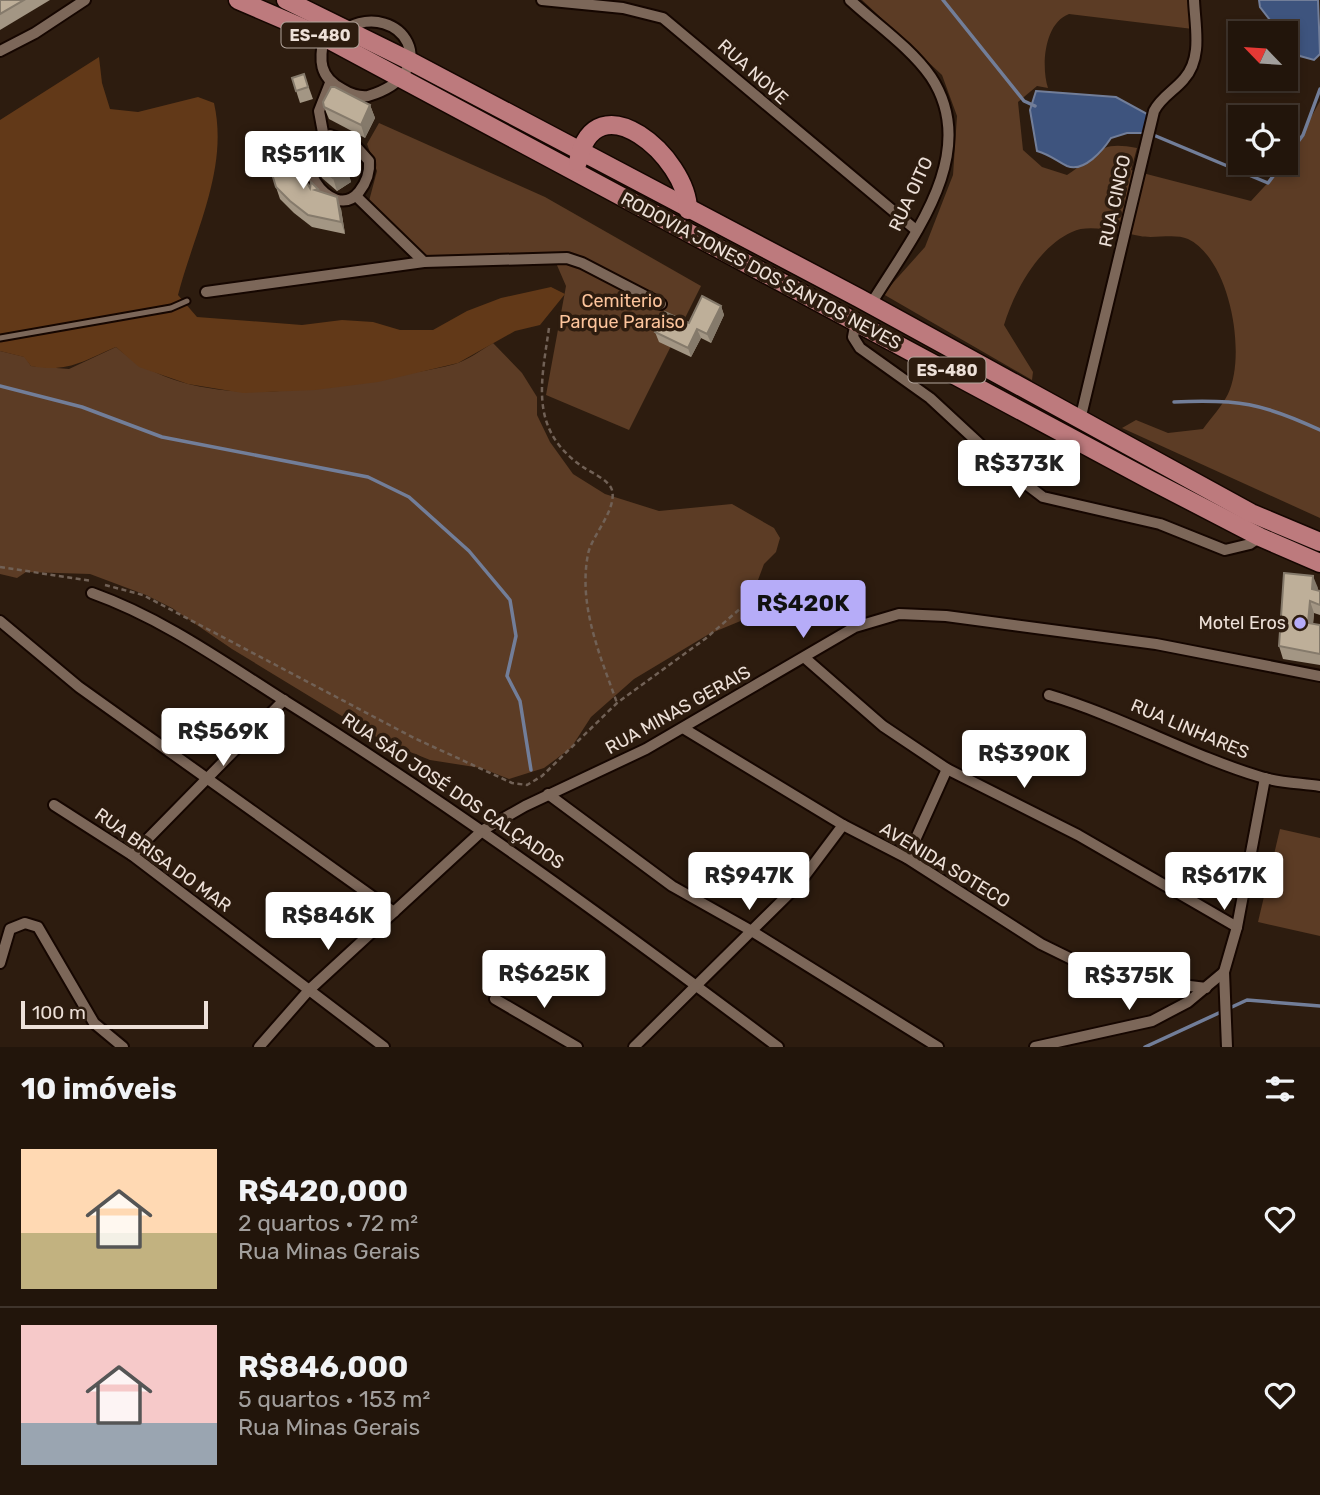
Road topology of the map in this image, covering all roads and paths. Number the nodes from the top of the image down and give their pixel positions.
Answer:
1 (85, 0) edge
2 (238, 0) edge
3 (286, 0) edge
4 (542, 0) edge
5 (850, 0) edge
6 (1194, 0) edge
7 (347, 28) junction
8 (324, 37) junction
9 (0, 51) edge
10 (408, 60) junction
11 (399, 78) junction
12 (330, 83) junction
13 (324, 138) junction
14 (580, 152) junction
15 (576, 172) junction
16 (356, 196) junction
17 (688, 210) junction
18 (916, 230) junction
19 (424, 261) junction
20 (206, 292) dead end
21 (187, 301) dead end
22 (661, 304) dead end
23 (871, 304) junction
24 (856, 321) junction
25 (549, 328) dead end
26 (0, 338) edge
27 (1080, 420) junction
28 (1260, 537) junction
29 (1320, 542) edge
30 (1320, 563) edge
31 (0, 567) edge
32 (92, 593) dead end
33 (748, 602) dead end
34 (0, 621) edge
35 (805, 658) junction
36 (1320, 676) edge
37 (1049, 695) dead end
38 (284, 700) junction
39 (617, 704) junction
40 (683, 728) junction
41 (947, 769) junction
42 (209, 778) junction
43 (1265, 778) junction
44 (1320, 786) edge
45 (548, 794) junction
46 (54, 805) dead end
47 (843, 825) junction
48 (483, 830) junction
49 (132, 855) junction
50 (907, 858) junction
51 (394, 912) junction
52 (1237, 927) junction
53 (750, 930) junction
54 (0, 963) edge
55 (1224, 972) junction
56 (698, 987) junction
57 (1206, 988) junction
58 (309, 990) junction
59 (495, 999) dead end
60 (123, 1047) edge
61 (259, 1047) edge
62 (384, 1047) edge
63 (578, 1047) edge
64 (634, 1047) edge
65 (778, 1047) edge
66 (938, 1047) edge
67 (1035, 1047) edge
68 (1227, 1047) edge

1 - 9 street
2 - 8 main road, RODOVIA JONES DOS SANTOS NEVES / ES-480
3 - 7 main road, RODOVIA JONES DOS SANTOS NEVES / ES-480
4 - 18 street, RUA NOVE
5 - 18 street, RUA OITO
6 - 27 street, RUA CINCO
7 - 10 main road, RODOVIA JONES DOS SANTOS NEVES / ES-480
7 - 10 street
8 - 11 main road, RODOVIA JONES DOS SANTOS NEVES / ES-480
8 - 12 street
10 - 11 street
10 - 14 main road, RODOVIA JONES DOS SANTOS NEVES / ES-480
11 - 12 street
11 - 15 main road, RODOVIA JONES DOS SANTOS NEVES / ES-480
12 - 13 street
13 - 16 street
13 - 16 street
14 - 15 main road
14 - 17 main road, RODOVIA JONES DOS SANTOS NEVES / ES-480
14 - 17 main road
15 - 24 main road, RODOVIA JONES DOS SANTOS NEVES / ES-480
16 - 19 street
17 - 23 main road, RODOVIA JONES DOS SANTOS NEVES / ES-480
18 - 23 street, RUA OITO
19 - 20 street
19 - 22 street
21 - 26 lane
23 - 27 main road, RODOVIA JONES DOS SANTOS NEVES / ES-480
24 - 28 main road, RODOVIA JONES DOS SANTOS NEVES / ES-480
24 - 28 street
25 - 39 path
27 - 29 main road, RODOVIA JONES DOS SANTOS NEVES / ES-480
28 - 30 main road, RODOVIA JONES DOS SANTOS NEVES / ES-480
31 - 39 path
32 - 38 street, RUA SÃO JOSÉ DOS CALÇADOS
33 - 39 path
34 - 42 street
35 - 36 street, RUA MINAS GERAIS
35 - 40 street, RUA MINAS GERAIS
35 - 41 street
37 - 43 street, RUA LINHARES
38 - 42 street
38 - 48 street, RUA SÃO JOSÉ DOS CALÇADOS
40 - 45 street, RUA MINAS GERAIS
40 - 47 street, AVENIDA SOTECO
41 - 50 street
41 - 52 street
42 - 49 street
42 - 51 street
43 - 44 street, RUA LINHARES
43 - 52 street
45 - 48 street, RUA MINAS GERAIS
45 - 53 street
46 - 49 street, RUA BRISA DO MAR
47 - 50 street, AVENIDA SOTECO
47 - 53 street
48 - 51 street, RUA MINAS GERAIS
48 - 56 street, RUA SÃO JOSÉ DOS CALÇADOS
49 - 58 street, RUA BRISA DO MAR
50 - 57 street, AVENIDA SOTECO
51 - 58 street, RUA MINAS GERAIS
52 - 55 street
53 - 56 street
53 - 66 street
54 - 60 street
55 - 57 street
55 - 68 street
56 - 64 street
56 - 65 street, RUA SÃO JOSÉ DOS CALÇADOS
57 - 67 street
58 - 61 street, RUA MINAS GERAIS
58 - 62 street, RUA BRISA DO MAR
59 - 63 street

